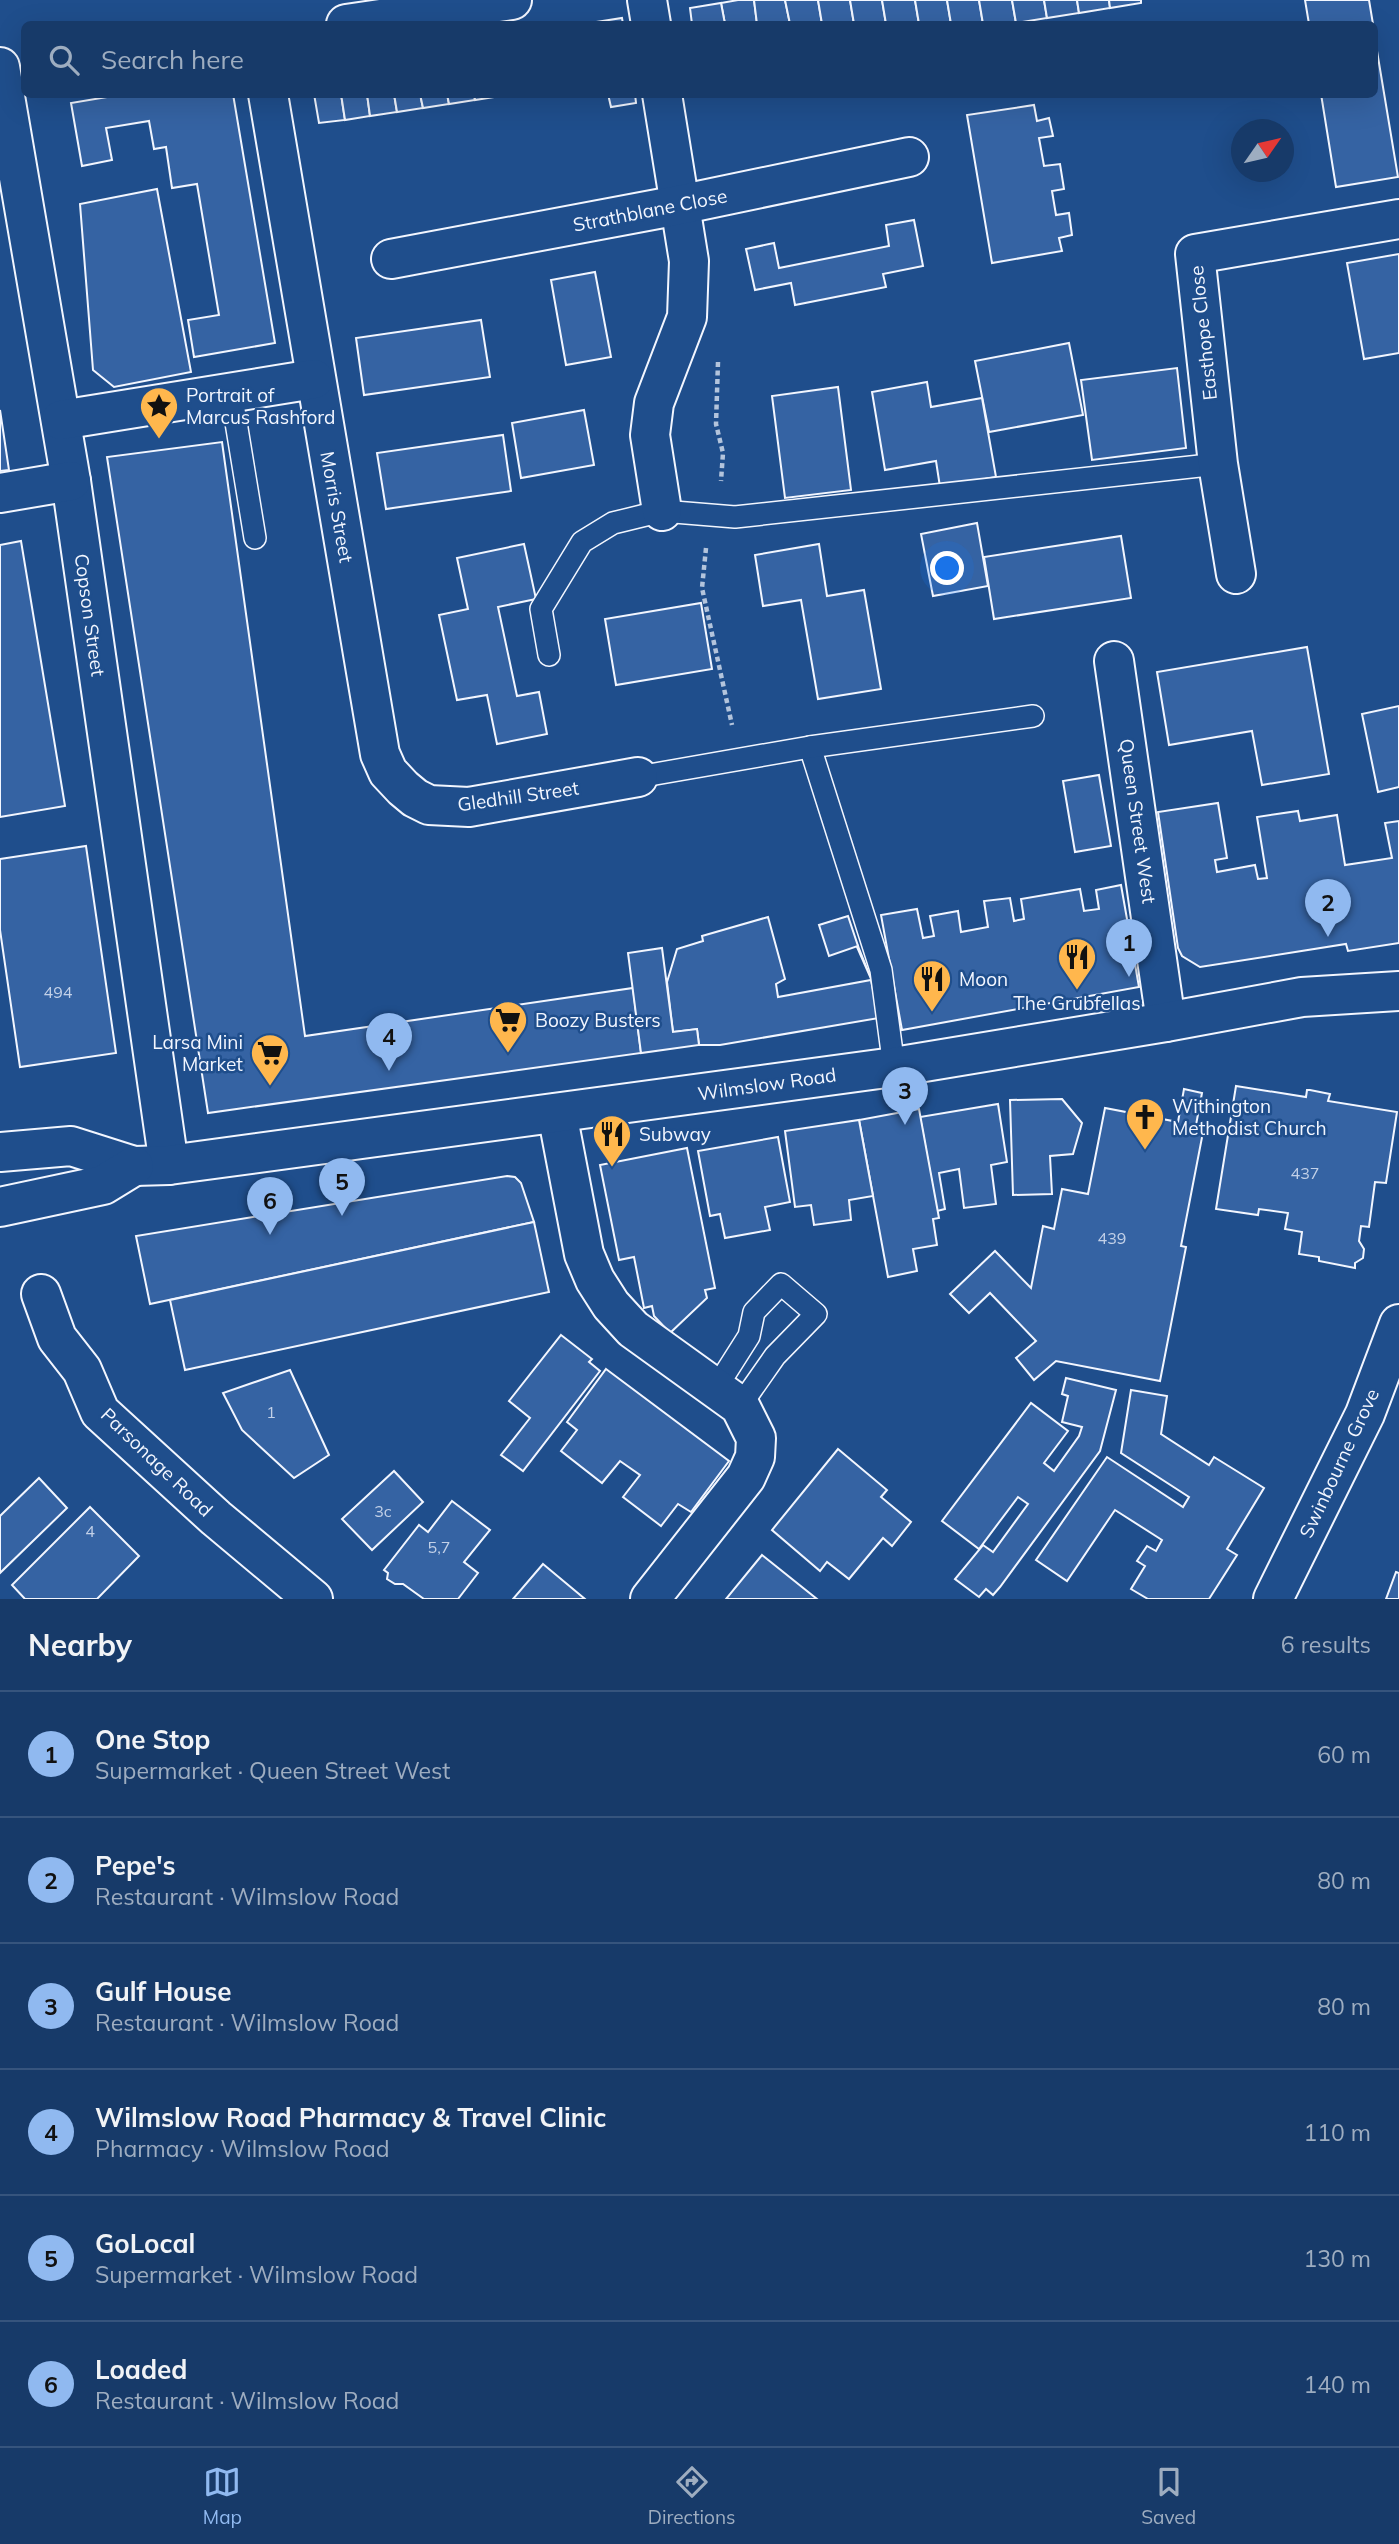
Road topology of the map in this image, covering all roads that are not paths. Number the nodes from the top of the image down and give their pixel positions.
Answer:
1 (512, 0) edge
2 (647, 0) edge
3 (367, 21) edge
4 (650, 21) edge
5 (7, 73) edge
6 (269, 98) edge
7 (663, 98) edge
8 (909, 157) dead end
9 (679, 205) junction
10 (1399, 219) edge
11 (391, 259) dead end
12 (314, 379) junction
13 (231, 392) junction
14 (61, 420) junction
15 (1217, 464) junction
16 (71, 481) junction
17 (0, 493) edge
18 (662, 511) junction
19 (255, 538) dead end
20 (1236, 574) dead end
21 (549, 654) dead end
22 (1114, 661) dead end
23 (1032, 716) dead end
24 (810, 747) junction
25 (638, 777) joint
26 (403, 788) joint
27 (1399, 991) edge
28 (1166, 1022) junction
29 (894, 1067) junction
30 (557, 1113) junction
31 (0, 1152) edge
32 (152, 1165) junction
33 (0, 1207) edge
34 (41, 1294) dead end
35 (1399, 1324) edge
36 (749, 1336) junction
37 (775, 1356) junction
38 (728, 1397) junction
39 (313, 1599) edge
40 (650, 1599) edge
41 (1273, 1599) edge

1 - 3 street
2 - 4 street
5 - 14 street, Copson Street
6 - 12 street, Morris Street
7 - 9 street
8 - 9 street, Strathblane Close
9 - 11 street, Strathblane Close
9 - 18 street
10 - 15 street, Easthope Close
12 - 13 street
12 - 26 street, Morris Street
13 - 14 street
13 - 19 lane
14 - 16 street, Copson Street
15 - 18 lane
15 - 20 street, Easthope Close
16 - 17 street
16 - 32 street, Copson Street
18 - 21 lane
22 - 28 street, Queen Street West
23 - 24 lane
24 - 25 lane
24 - 29 lane
25 - 26 street, Gledhill Street
27 - 28 street, Wilmslow Road
28 - 29 street, Wilmslow Road
29 - 30 street, Wilmslow Road
30 - 32 street, Wilmslow Road
30 - 38 street
31 - 32 street, Wilmslow Road
32 - 33 street, Wilmslow Road
34 - 39 street, Parsonage Road
35 - 41 street, Swinbourne Grove
36 - 37 lane
36 - 37 lane
36 - 38 lane
37 - 38 lane
38 - 40 street

